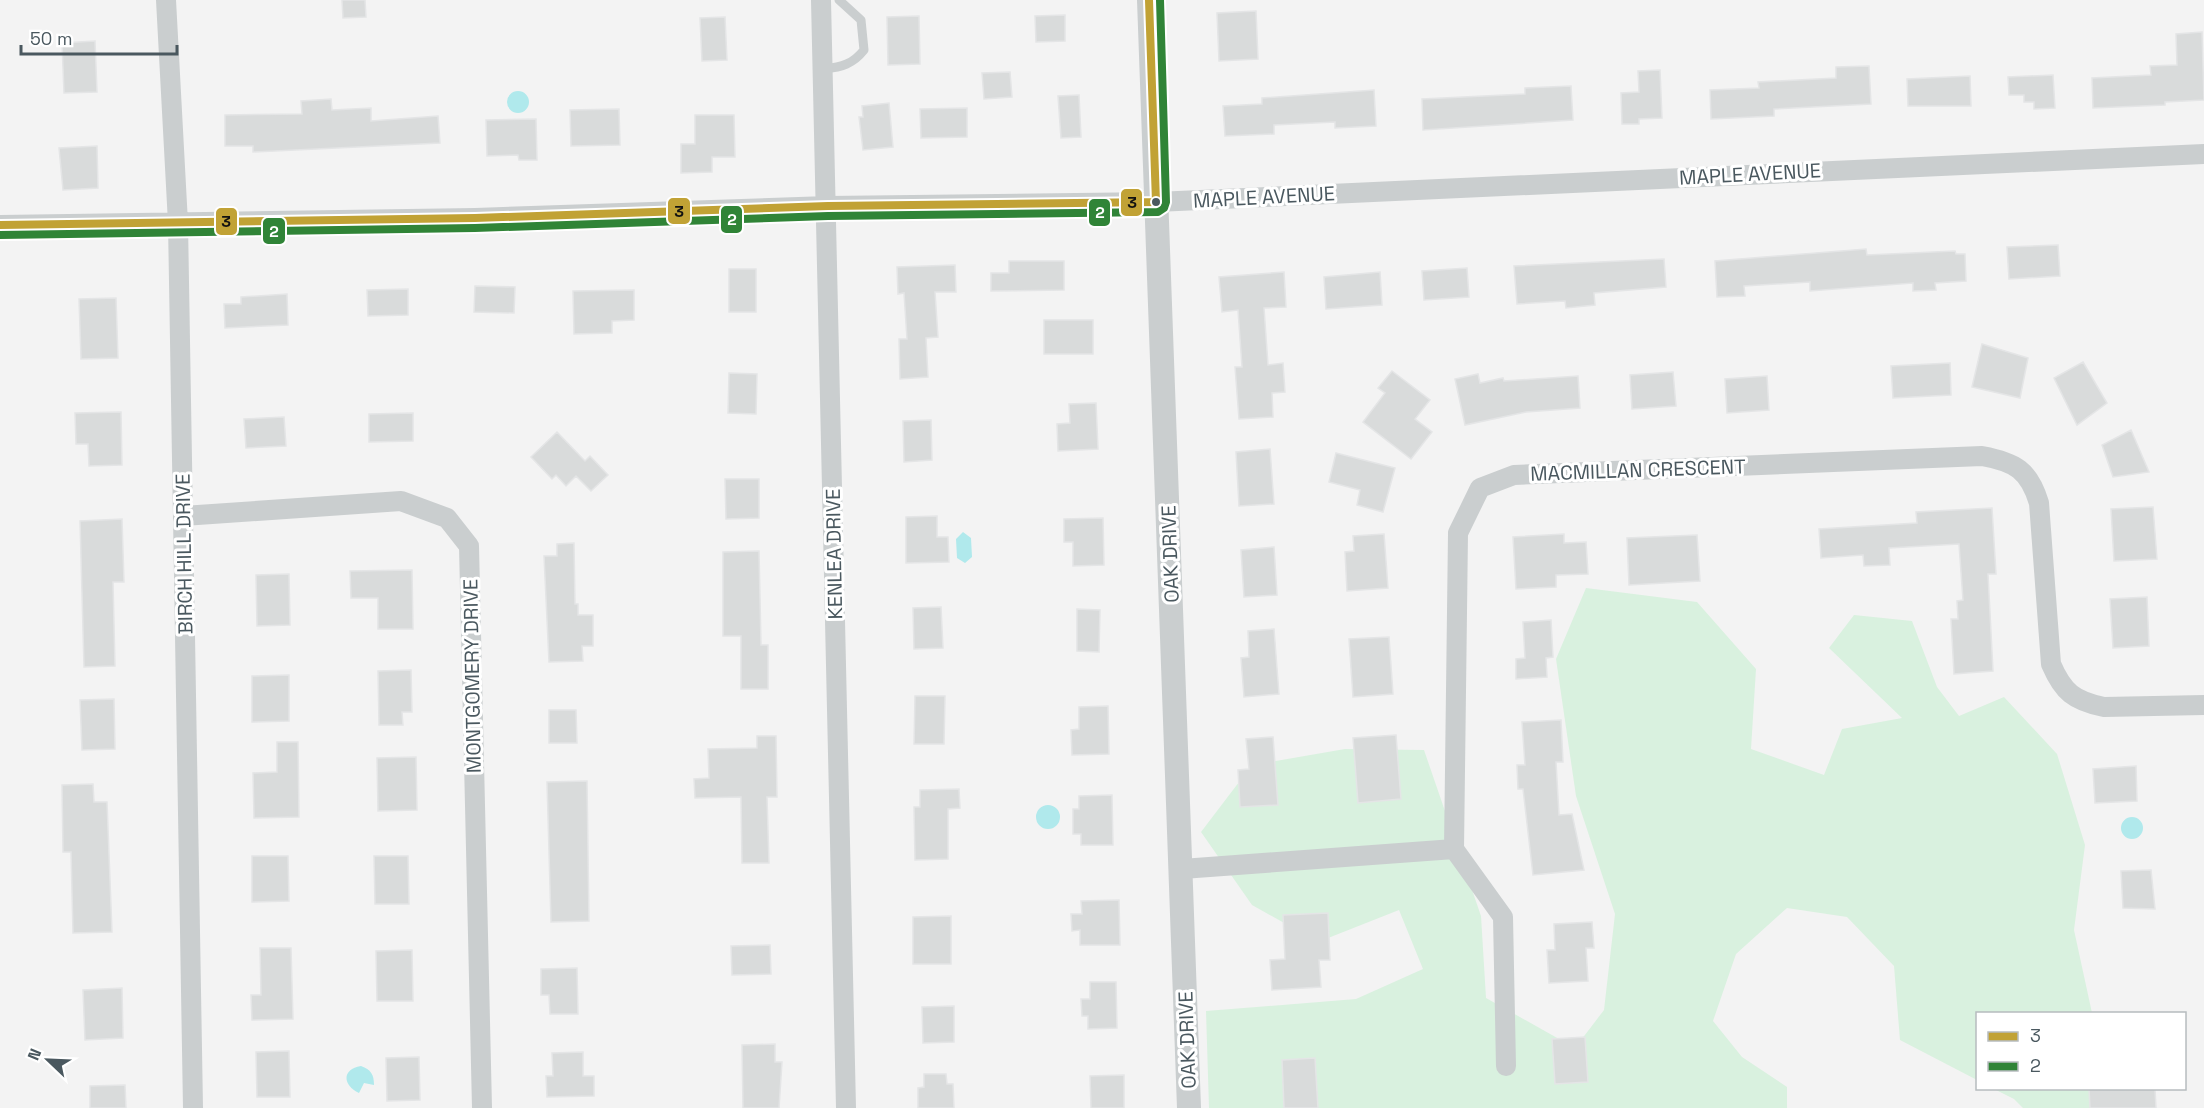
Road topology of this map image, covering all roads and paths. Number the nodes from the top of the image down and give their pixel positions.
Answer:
1 (166, 0) edge
2 (821, 0) edge
3 (839, 0) edge
4 (1149, 0) edge
5 (824, 69) junction
6 (2204, 154) edge
7 (1156, 202) junction
8 (828, 206) junction
9 (178, 223) junction
10 (0, 225) edge
11 (183, 516) junction
12 (2204, 705) edge
13 (1454, 849) junction
14 (1182, 870) junction
15 (1506, 1066) dead end
16 (193, 1108) edge
17 (482, 1108) edge
18 (846, 1108) edge
19 (1189, 1108) edge

1 - 9 street, BIRCH HILL DRIVE
2 - 5 street, KENLEA DRIVE
3 - 5 lane
4 - 7 street, OAK DRIVE
5 - 8 street, KENLEA DRIVE
6 - 7 street, MAPLE AVENUE
7 - 8 street, MAPLE AVENUE
7 - 14 street, OAK DRIVE
8 - 9 street, MAPLE AVENUE
8 - 18 street, KENLEA DRIVE
9 - 10 street, MAPLE AVENUE
9 - 11 street, BIRCH HILL DRIVE
11 - 16 street, BIRCH HILL DRIVE
11 - 17 street, MONTGOMERY DRIVE
12 - 13 street, MACMILLAN CRESCENT
13 - 14 street
13 - 15 street
14 - 19 street, OAK DRIVE

